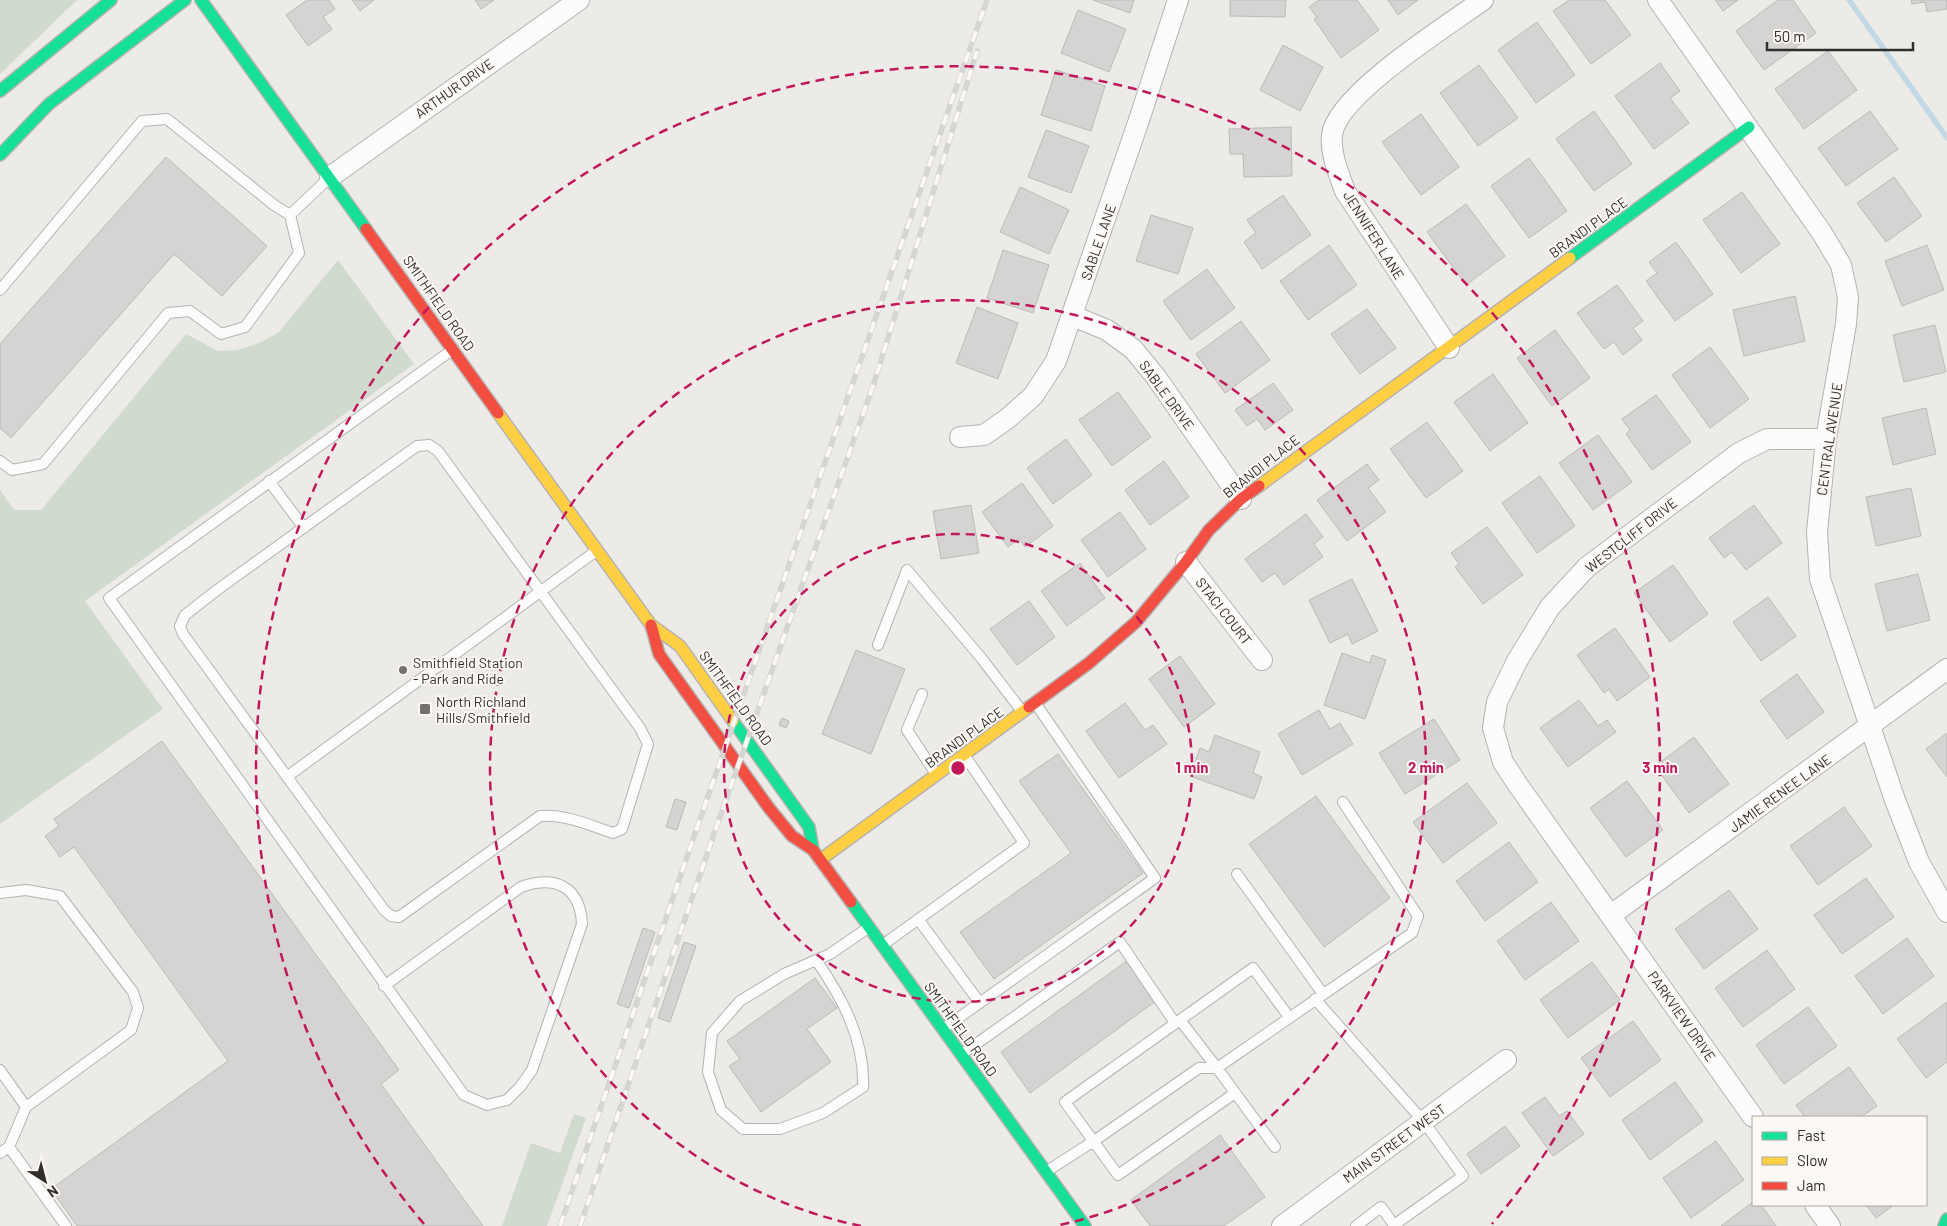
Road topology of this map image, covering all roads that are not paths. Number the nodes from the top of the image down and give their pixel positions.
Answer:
1 (111, 0) edge
2 (185, 0) edge
3 (201, 0) edge
4 (579, 0) edge
5 (1178, 0) edge
6 (1483, 0) edge
7 (1658, 0) edge
8 (0, 91) edge
9 (1749, 127) junction
10 (0, 155) edge
11 (330, 177) junction
12 (290, 215) junction
13 (0, 290) edge
14 (1073, 316) junction
15 (1449, 348) junction
16 (452, 349) junction
17 (960, 437) dead end
18 (1826, 439) junction
19 (0, 461) edge
20 (269, 481) junction
21 (1240, 498) junction
22 (304, 528) junction
23 (597, 550) junction
24 (1186, 562) junction
25 (541, 591) junction
26 (651, 625) junction
27 (878, 645) dead end
28 (1262, 660) dead end
29 (1947, 669) edge
30 (922, 694) dead end
31 (1036, 704) junction
32 (1023, 713) junction
33 (1869, 727) junction
34 (964, 756) junction
35 (937, 775) junction
36 (288, 776) junction
37 (1343, 802) dead end
38 (813, 850) junction
39 (820, 860) junction
40 (1237, 874) dead end
41 (0, 893) edge
42 (1947, 912) edge
43 (1611, 915) junction
44 (918, 919) junction
45 (869, 927) junction
46 (882, 946) junction
47 (816, 960) junction
48 (384, 986) junction
49 (1319, 997) junction
50 (980, 1003) junction
51 (1289, 1017) junction
52 (1177, 1022) junction
53 (943, 1029) junction
54 (961, 1054) junction
55 (1506, 1060) dead end
56 (1217, 1068) junction
57 (0, 1070) edge
58 (1235, 1093) junction
59 (26, 1107) junction
60 (1752, 1116) edge
61 (1424, 1122) junction
62 (1094, 1141) junction
63 (1275, 1147) dead end
64 (4, 1150) edge
65 (1046, 1171) junction
66 (1816, 1206) edge
67 (1947, 1219) edge
68 (66, 1226) edge
69 (1085, 1226) edge
70 (1282, 1226) edge
71 (1356, 1226) edge
72 (1830, 1226) edge
73 (1944, 1226) edge

1 - 8 main road
2 - 10 main road
3 - 11 main road, SMITHFIELD ROAD
4 - 11 street, ARTHUR DRIVE
5 - 14 street, SABLE LANE
6 - 15 street, JENNIFER LANE
7 - 9 street, CENTRAL AVENUE
9 - 15 main road, BRANDI PLACE
9 - 18 street, CENTRAL AVENUE
11 - 12 lane
11 - 16 main road, SMITHFIELD ROAD
12 - 13 lane
12 - 19 lane
14 - 17 street, SABLE LANE
14 - 21 street, SABLE DRIVE
15 - 21 main road, BRANDI PLACE
16 - 20 lane
16 - 23 main road, SMITHFIELD ROAD
18 - 33 street, CENTRAL AVENUE
18 - 43 street, WESTCLIFF DRIVE
20 - 22 lane
20 - 48 lane
21 - 24 main road, BRANDI PLACE
22 - 25 lane
22 - 36 lane
23 - 25 lane
23 - 26 main road, SMITHFIELD ROAD
24 - 28 street, STACI COURT
24 - 31 main road, BRANDI PLACE
25 - 36 lane
25 - 36 lane
26 - 38 main road, SMITHFIELD ROAD
26 - 38 main road, SMITHFIELD ROAD
27 - 32 lane
29 - 33 street, JAMIE RENEE LANE
30 - 35 lane
31 - 32 main road, BRANDI PLACE
31 - 50 lane
32 - 34 main road, BRANDI PLACE
33 - 42 street, CENTRAL AVENUE
33 - 43 street, JAMIE RENEE LANE
34 - 35 main road, BRANDI PLACE
34 - 44 lane
35 - 39 main road, BRANDI PLACE
37 - 49 lane
38 - 39 main road, SMITHFIELD ROAD
39 - 45 main road, SMITHFIELD ROAD
40 - 49 lane
41 - 59 lane
43 - 60 street, PARKVIEW DRIVE
44 - 46 lane
44 - 50 lane
45 - 46 main road, SMITHFIELD ROAD
45 - 47 lane
46 - 53 main road, SMITHFIELD ROAD
47 - 47 lane
48 - 48 lane
49 - 51 lane
49 - 61 lane
50 - 53 lane
51 - 52 lane
51 - 56 lane
52 - 54 lane
52 - 56 lane
52 - 62 lane
53 - 54 main road, SMITHFIELD ROAD
54 - 65 main road, SMITHFIELD ROAD
55 - 61 street, MAIN STREET WEST
56 - 58 lane
56 - 62 lane
57 - 59 lane
58 - 62 lane
58 - 63 lane
59 - 64 lane
61 - 70 street, MAIN STREET WEST
61 - 71 lane
62 - 65 lane
64 - 68 lane
65 - 69 main road, SMITHFIELD ROAD
66 - 72 street
67 - 73 main road

